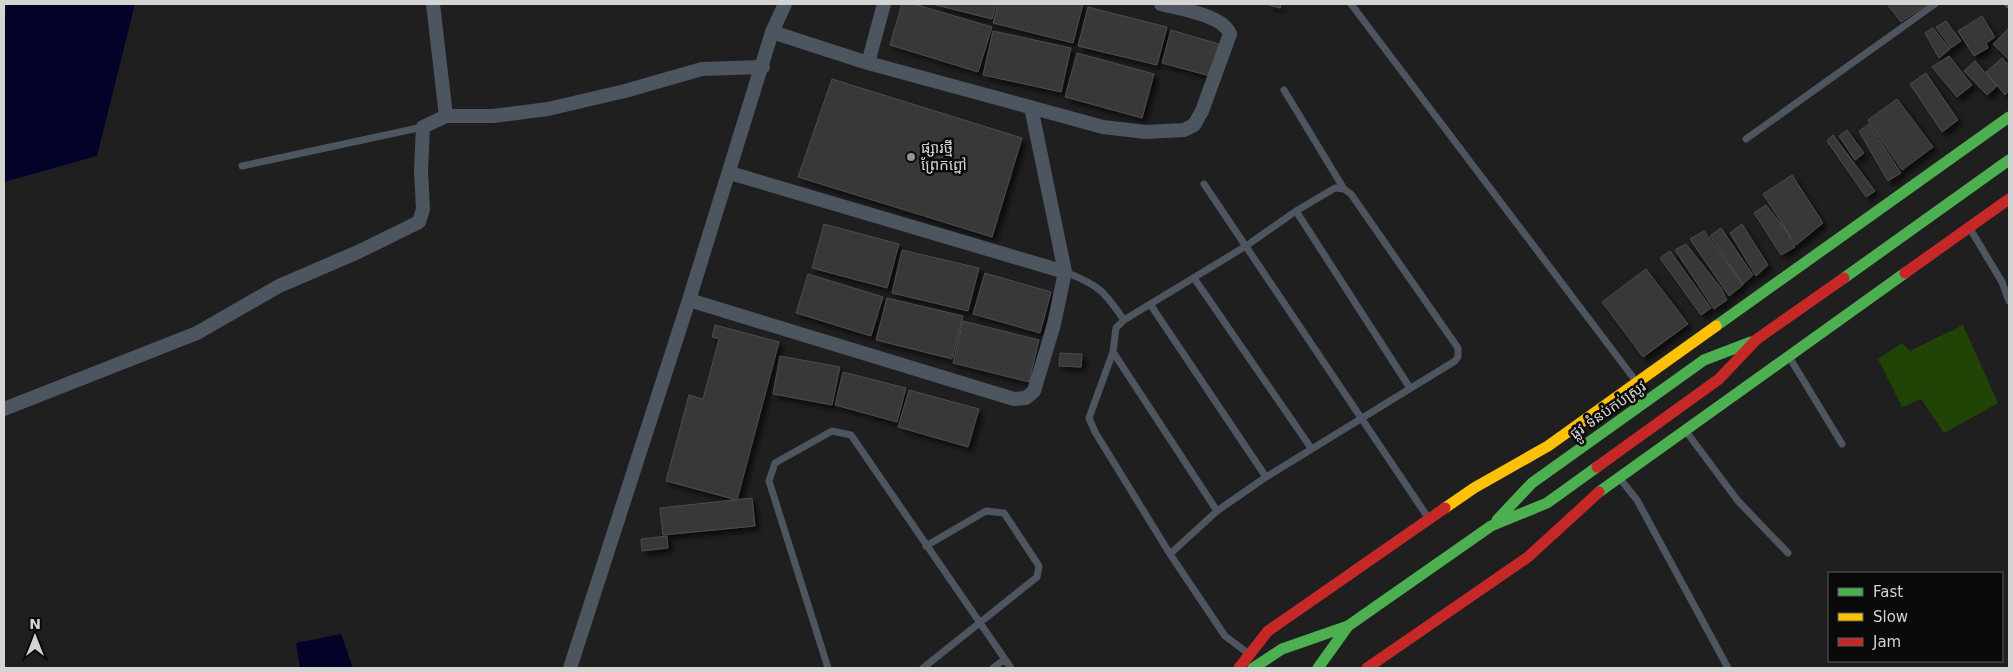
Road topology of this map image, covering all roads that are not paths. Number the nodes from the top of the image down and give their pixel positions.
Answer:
1 (433, 4) edge
2 (785, 4) edge
3 (884, 4) edge
4 (1161, 4) edge
5 (1351, 4) edge
6 (1935, 4) edge
7 (772, 32) junction
8 (868, 63) junction
9 (762, 67) junction
10 (1284, 90) dead end
11 (1031, 107) junction
12 (446, 116) junction
13 (2009, 117) edge
14 (423, 127) junction
15 (1746, 139) dead end
16 (2009, 160) edge
17 (242, 166) dead end
18 (730, 173) junction
19 (1204, 184) dead end
20 (1344, 189) junction
21 (2009, 199) edge
22 (1296, 211) junction
23 (1970, 227) junction
24 (1246, 246) junction
25 (1065, 272) junction
26 (1194, 278) junction
27 (690, 300) junction
28 (2009, 301) edge
29 (1150, 304) junction
30 (1124, 320) junction
31 (1756, 339) junction
32 (1113, 352) junction
33 (1788, 356) junction
34 (1637, 382) junction
35 (1410, 388) junction
36 (4, 409) edge
37 (1363, 418) junction
38 (1685, 429) junction
39 (1842, 444) dead end
40 (1311, 448) junction
41 (1266, 477) junction
42 (1619, 477) junction
43 (1217, 511) junction
44 (1429, 519) junction
45 (1491, 526) junction
46 (926, 546) junction
47 (1788, 553) dead end
48 (1170, 554) junction
49 (979, 624) junction
50 (1348, 626) junction
51 (1250, 655) junction
52 (1005, 660) junction
53 (570, 668) edge
54 (828, 668) edge
55 (923, 668) edge
56 (993, 668) edge
57 (1011, 668) edge
58 (1239, 668) edge
59 (1253, 668) edge
60 (1318, 668) edge
61 (1367, 668) edge
62 (1728, 668) edge

1 - 12 street
2 - 7 street
3 - 8 street
4 - 11 street
5 - 34 lane
6 - 15 lane
7 - 8 street
7 - 9 street
8 - 11 street
9 - 12 street
9 - 18 street
10 - 20 lane
11 - 25 street
12 - 14 street
13 - 34 main road
14 - 17 lane
14 - 36 street
16 - 31 main road, ផ្លូវ ទំនប់កប់ស្រូវ
18 - 25 street
18 - 27 street
19 - 24 lane
20 - 22 lane
20 - 35 lane
21 - 23 main road
22 - 24 lane
22 - 35 lane
23 - 28 lane
23 - 33 main road
24 - 26 lane
24 - 37 lane
25 - 27 street
25 - 30 lane
26 - 29 lane
26 - 40 lane
27 - 53 street
29 - 30 lane
29 - 41 lane
30 - 32 lane
31 - 45 main road, ផ្លូវ ទំនប់កប់ស្រូវ
31 - 45 main road, ផ្លូវ ទំនប់កប់ស្រូវ
32 - 43 lane
32 - 48 lane
33 - 38 main road
33 - 39 lane
34 - 44 main road
35 - 37 lane
37 - 40 lane
37 - 44 lane
38 - 42 main road
38 - 47 lane
40 - 41 lane
41 - 43 lane
42 - 61 main road
42 - 62 lane
43 - 48 lane
44 - 51 main road
45 - 50 main road, ផ្លូវ ទំនប់កប់ស្រូវ
46 - 49 lane
46 - 49 lane
46 - 54 lane
48 - 51 lane
49 - 52 lane
49 - 55 lane
50 - 59 main road, ផ្លូវ ទំនប់កប់ស្រូវ
50 - 60 main road, ផ្លូវ ទំនប់កប់ស្រូវ
51 - 58 main road
52 - 56 lane
52 - 57 lane

